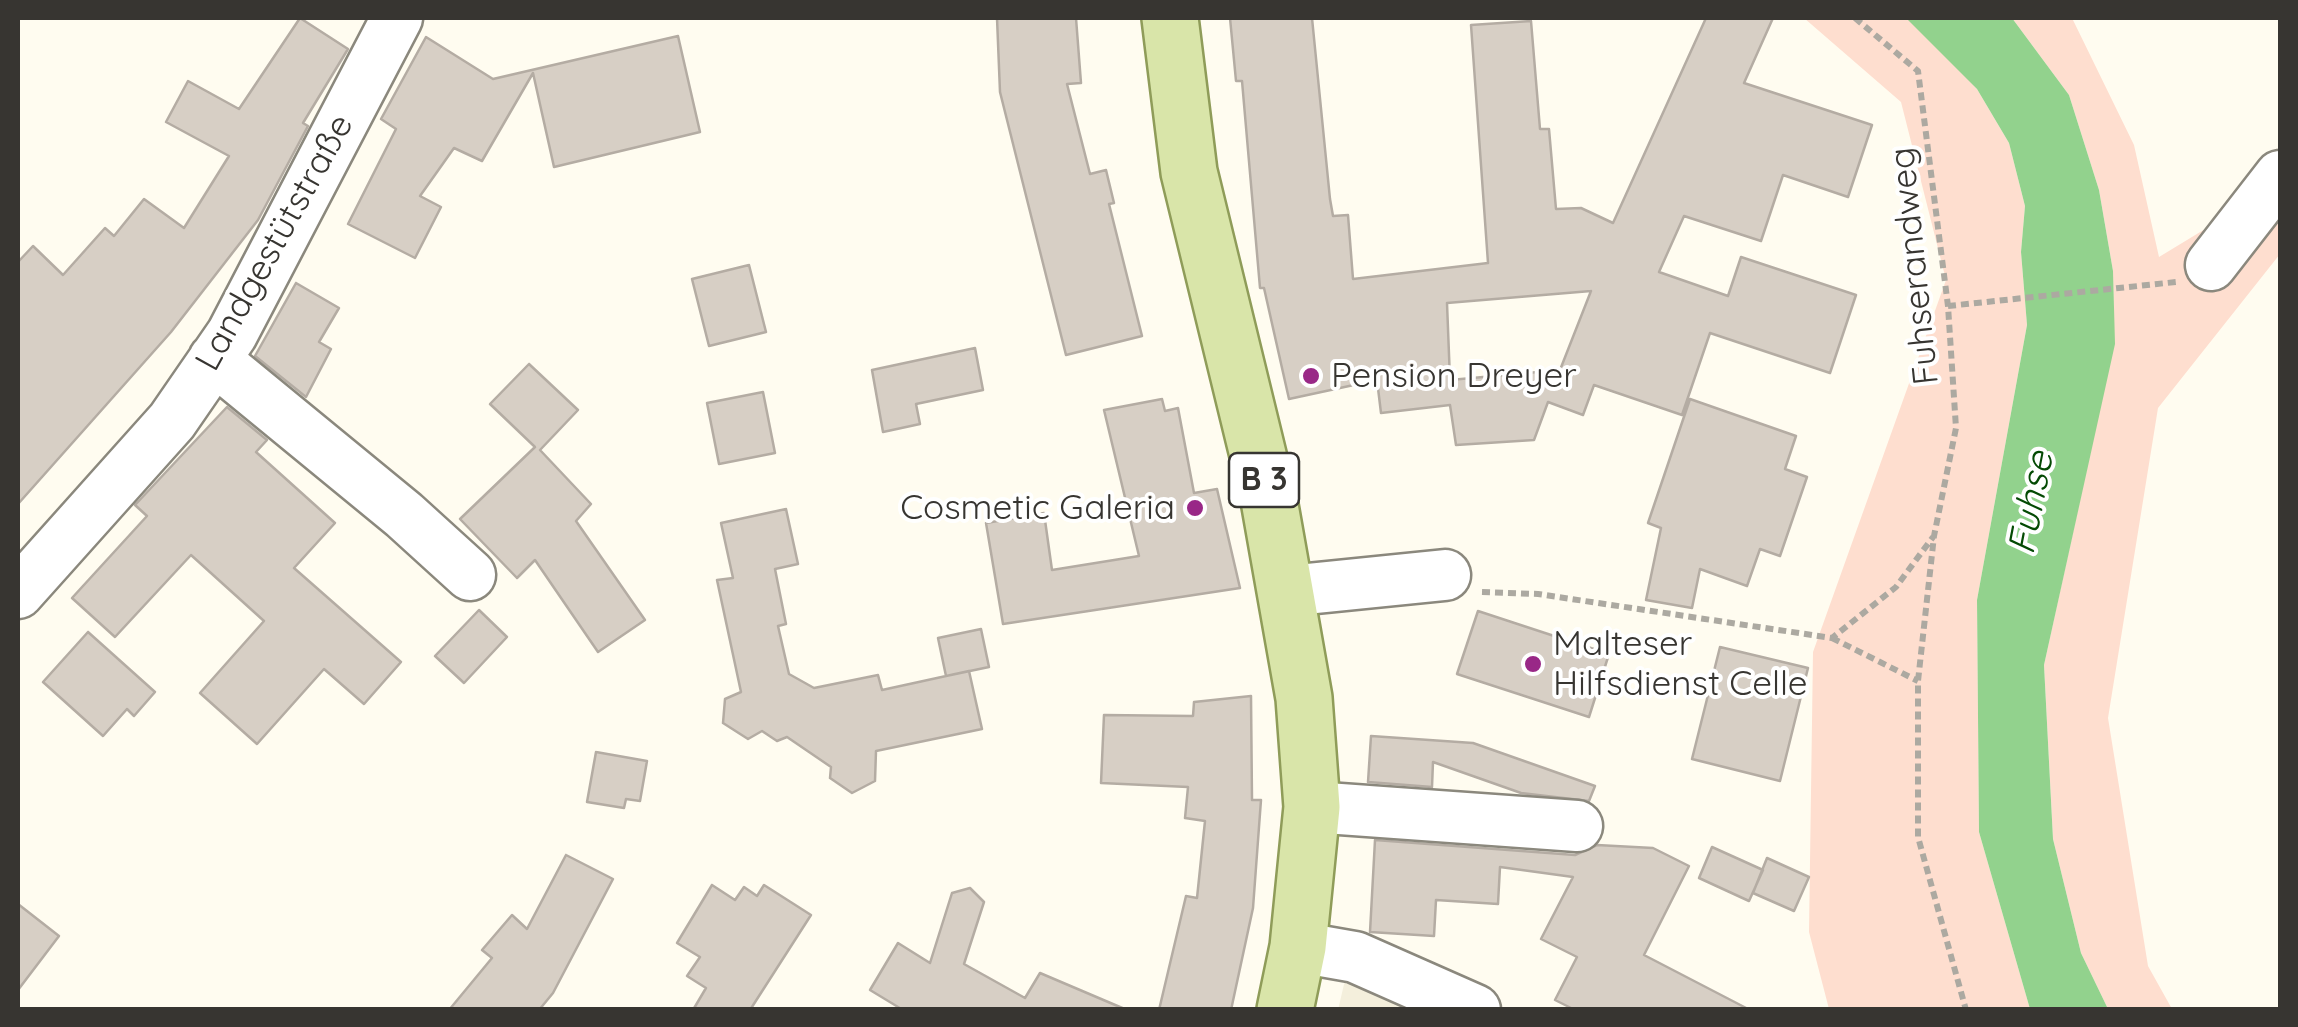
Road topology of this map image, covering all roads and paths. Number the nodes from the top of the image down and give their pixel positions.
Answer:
1 (397, 18) edge
2 (1170, 18) edge
3 (1854, 18) edge
4 (2280, 176) edge
5 (2211, 266) dead end
6 (2162, 286) dead end
7 (1948, 306) junction
8 (214, 359) junction
9 (1934, 536) junction
10 (470, 575) dead end
11 (1445, 575) joint
12 (1287, 592) junction
13 (18, 593) edge
14 (1832, 638) junction
15 (1918, 681) junction
16 (1312, 807) junction
17 (1577, 826) dead end
18 (1298, 948) junction
19 (1285, 1010) edge
20 (1476, 1010) edge
21 (1966, 1010) edge

1 - 8 street, Landgestütstraße
2 - 12 main road, B 3
3 - 7 path, Fuhserandweg
4 - 5 street
6 - 7 path
7 - 9 path, Fuhserandweg
8 - 10 street
8 - 13 street, Landgestütstraße
9 - 14 path, Fuhserandweg
9 - 15 path, Fuhserandweg
11 - 12 street
11 - 14 path
12 - 16 main road, B 3
14 - 15 path
15 - 21 path, Fuhserandweg
16 - 17 street
16 - 18 main road, B 3
18 - 19 main road, B 3
18 - 20 street

